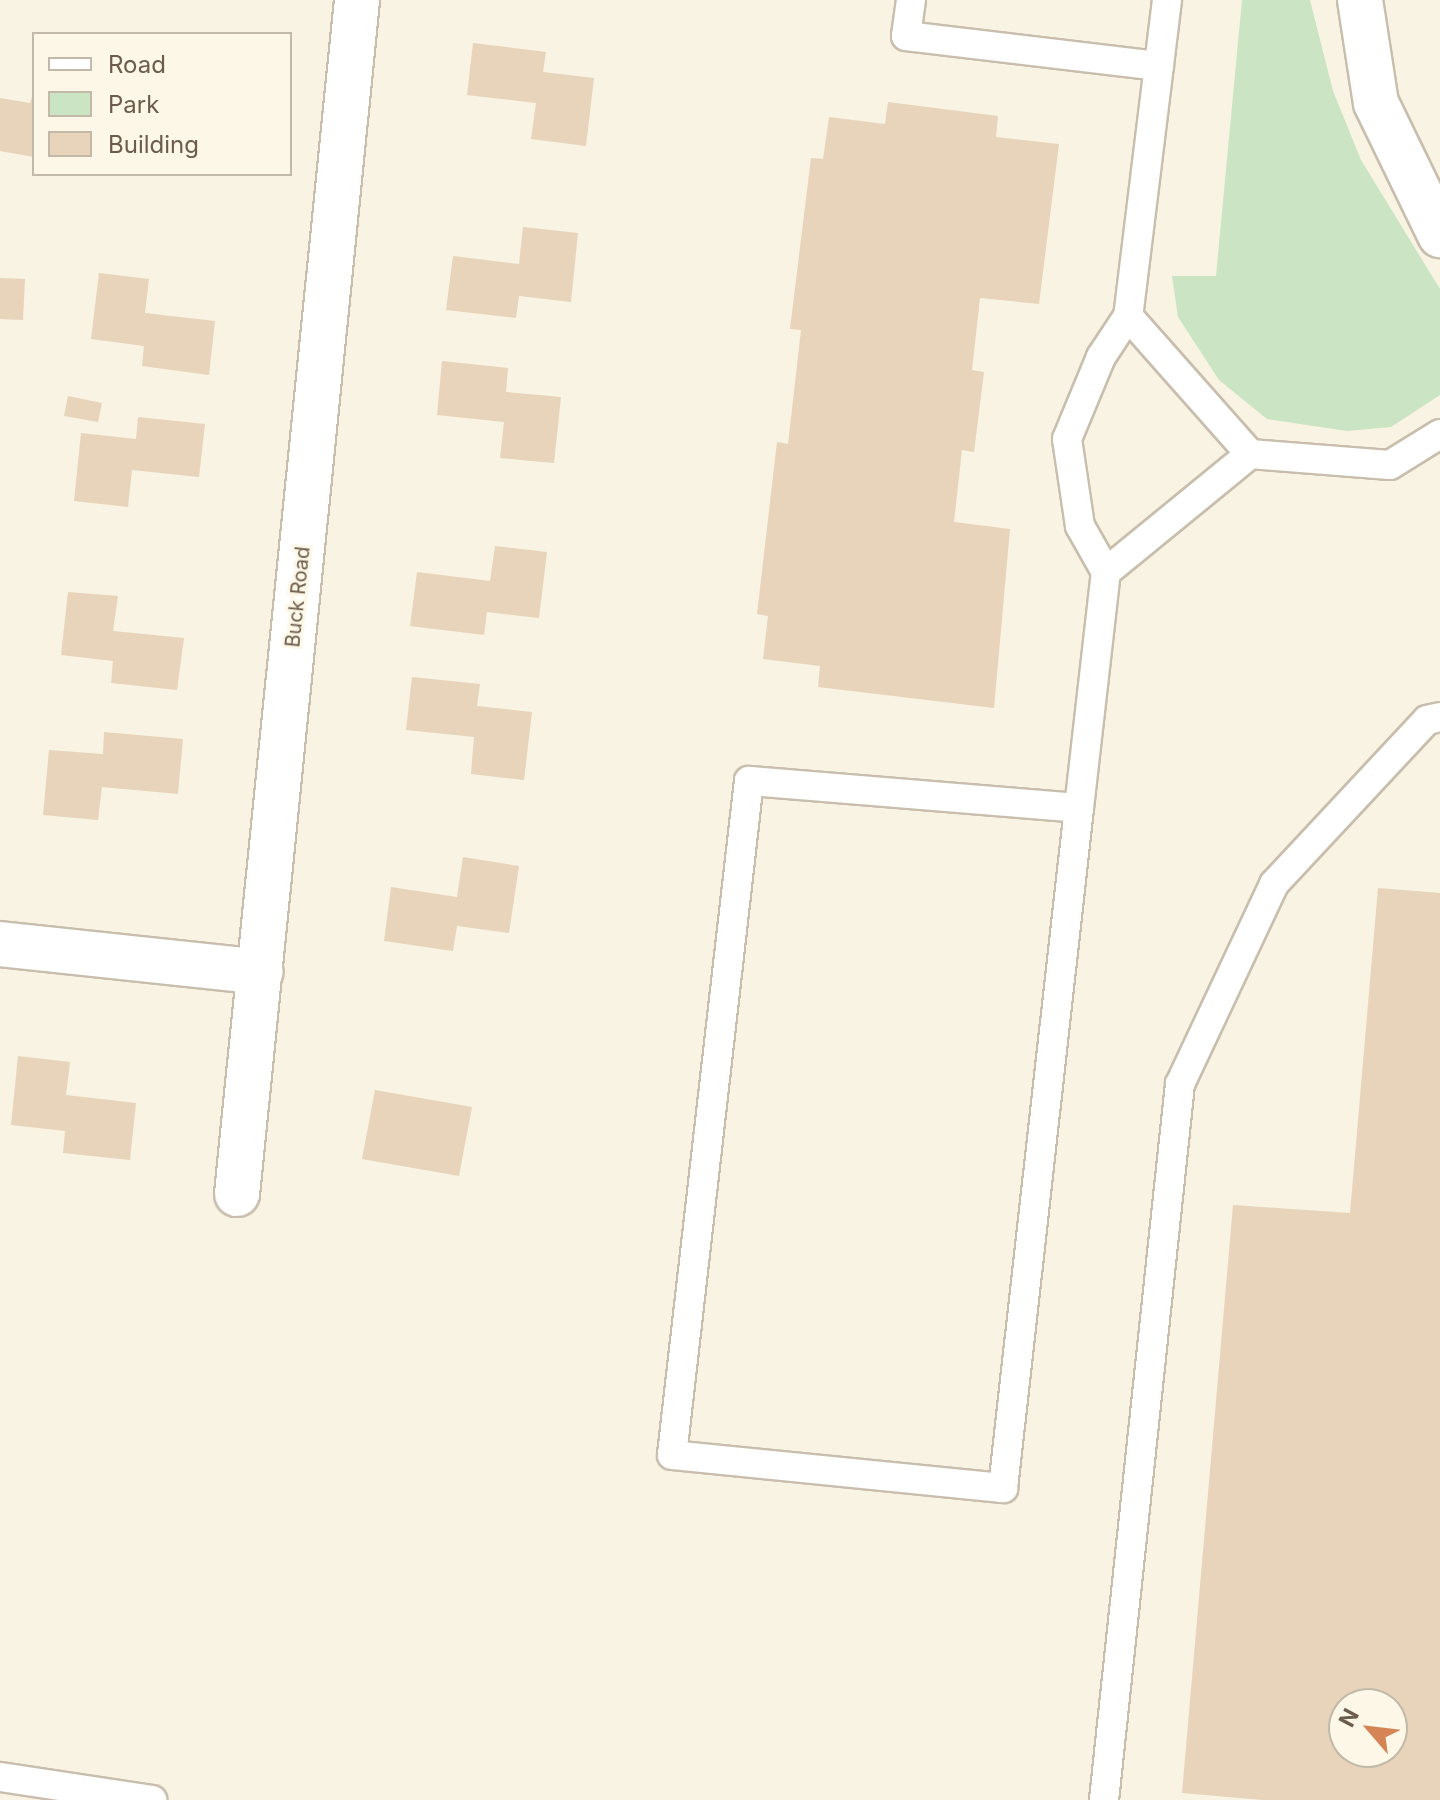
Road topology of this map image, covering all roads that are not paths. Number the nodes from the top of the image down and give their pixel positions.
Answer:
1 (357, 0) edge
2 (911, 0) edge
3 (1167, 0) edge
4 (1360, 0) edge
5 (1159, 66) junction
6 (1440, 235) edge
7 (1128, 316) junction
8 (1440, 434) edge
9 (1250, 454) junction
10 (1106, 572) junction
11 (1440, 717) edge
12 (1079, 808) junction
13 (0, 944) edge
14 (260, 972) junction
15 (237, 1194) dead end
16 (0, 1777) edge
17 (152, 1800) edge
18 (1104, 1800) edge

1 - 14 street, Buck Road
2 - 5 lane
3 - 5 lane
4 - 6 street
5 - 7 lane
7 - 9 lane
7 - 10 lane
8 - 9 lane
9 - 10 lane
10 - 12 lane
11 - 18 lane
12 - 12 lane
13 - 14 street
14 - 15 street, Buck Road
16 - 17 lane

